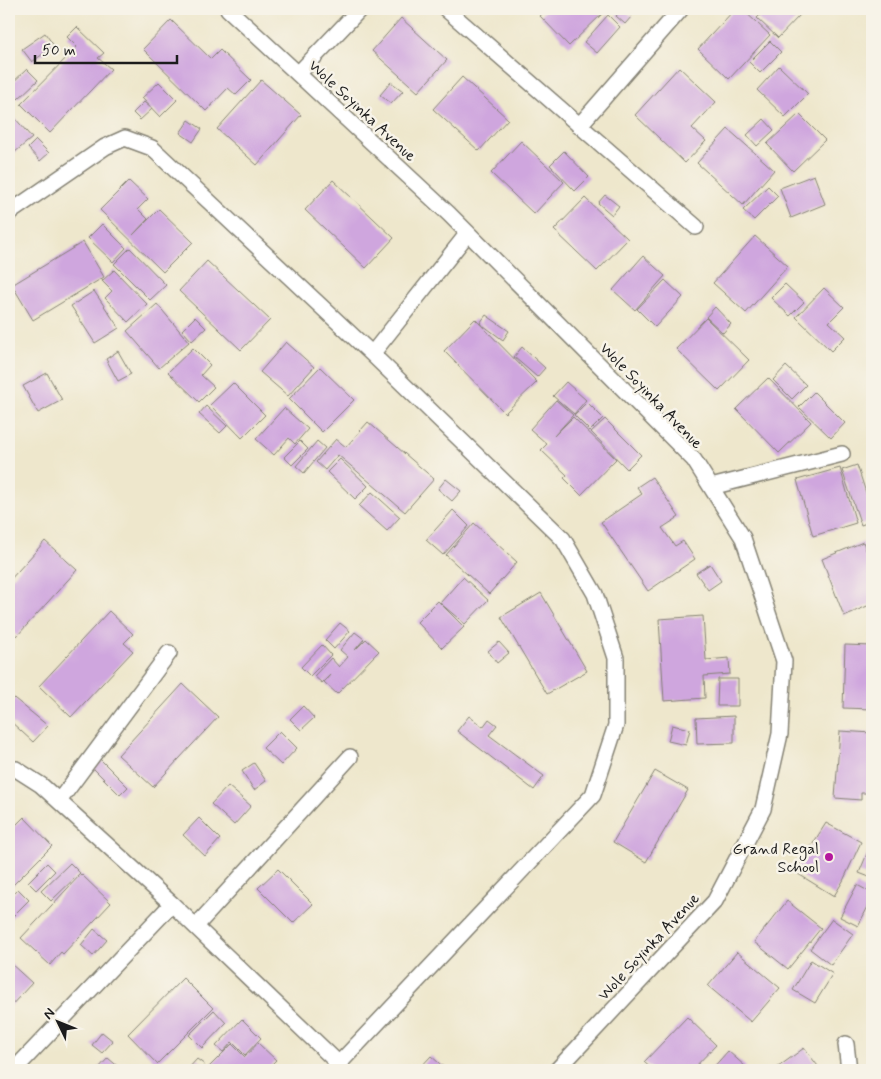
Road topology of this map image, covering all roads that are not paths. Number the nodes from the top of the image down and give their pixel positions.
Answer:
1 (228, 9) edge
2 (360, 9) edge
3 (446, 9) edge
4 (681, 9) edge
5 (298, 74) junction
6 (578, 126) junction
7 (9, 213) edge
8 (696, 227) dead end
9 (468, 233) junction
10 (372, 354) junction
11 (842, 454) dead end
12 (711, 487) junction
13 (169, 653) dead end
14 (350, 757) dead end
15 (9, 770) edge
16 (59, 801) junction
17 (172, 904) junction
18 (196, 926) junction
19 (846, 1044) dead end
20 (336, 1067) edge
21 (14, 1070) edge
22 (556, 1070) edge
23 (849, 1070) edge

1 - 5 street, Wole Soyinka Avenue
2 - 5 street
3 - 6 street
4 - 6 street
5 - 9 street, Wole Soyinka Avenue
6 - 8 street
7 - 10 street
9 - 10 street
9 - 12 street, Wole Soyinka Avenue
10 - 20 street
11 - 12 street
12 - 22 street, Wole Soyinka Avenue
13 - 16 street
14 - 18 street
15 - 16 street
16 - 17 street
17 - 18 street
17 - 21 street
18 - 20 street
19 - 23 street

